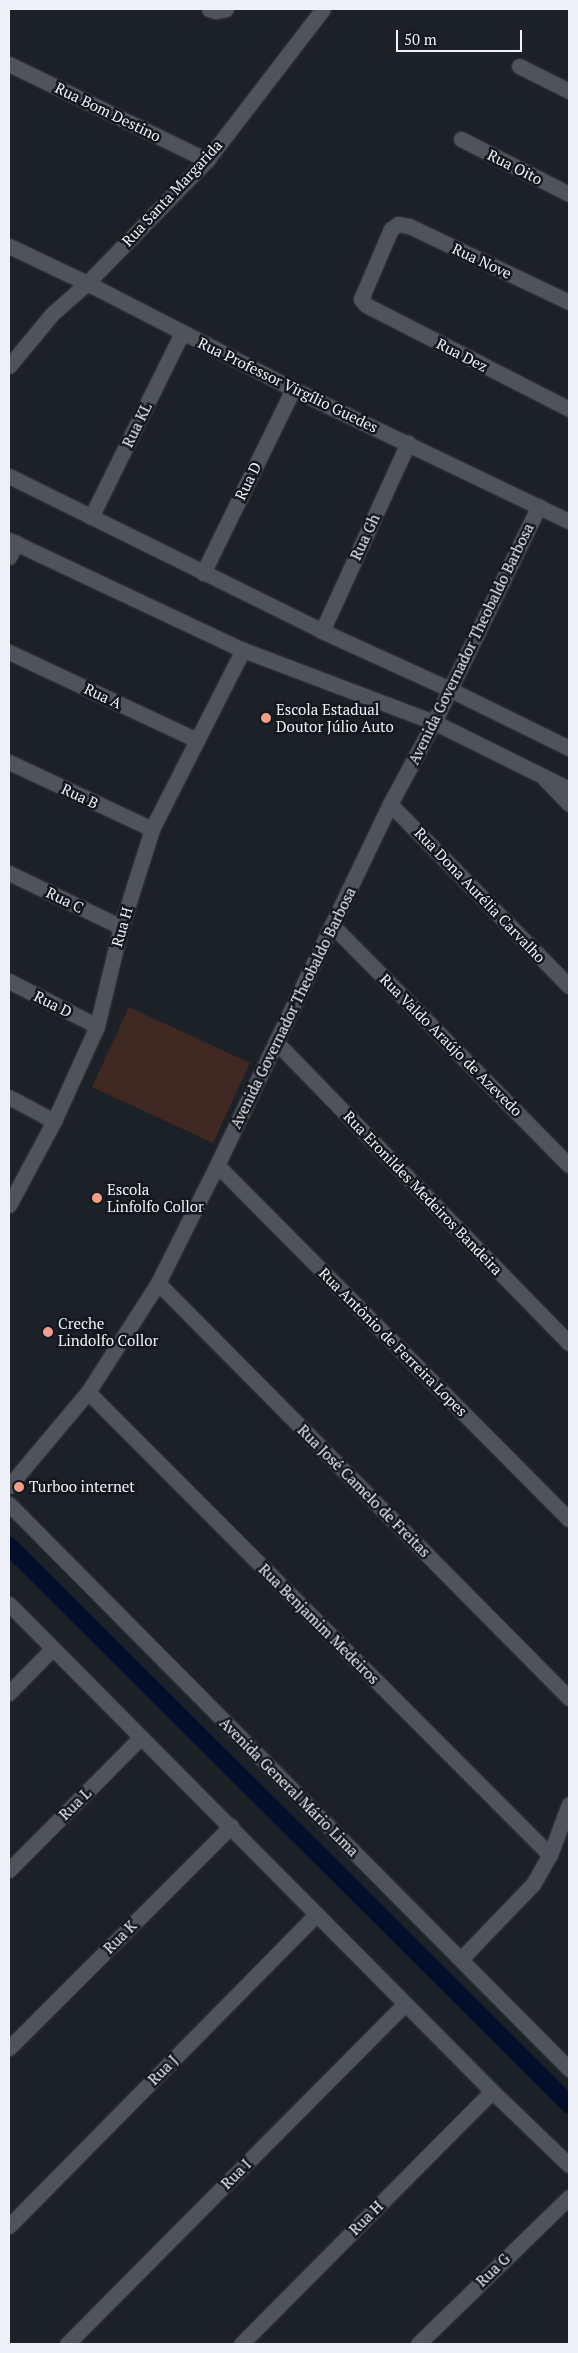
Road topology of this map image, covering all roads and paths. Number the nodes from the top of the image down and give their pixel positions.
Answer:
1 (210, 9) edge
2 (226, 9) edge
3 (323, 9) edge
4 (9, 64) edge
5 (520, 66) dead end
6 (569, 90) edge
7 (461, 140) dead end
8 (208, 160) junction
9 (569, 194) edge
10 (9, 246) edge
11 (87, 283) junction
12 (362, 295) joint
13 (569, 302) edge
14 (182, 333) junction
15 (9, 366) edge
16 (293, 389) junction
17 (569, 408) edge
18 (408, 443) junction
19 (9, 476) edge
20 (539, 506) junction
21 (91, 517) junction
22 (569, 521) edge
23 (12, 541) edge
24 (9, 557) edge
25 (203, 573) junction
26 (322, 631) junction
27 (243, 650) junction
28 (9, 652) edge
29 (449, 689) junction
30 (434, 722) junction
31 (198, 740) junction
32 (569, 748) edge
33 (9, 762) edge
34 (542, 776) junction
35 (569, 789) edge
36 (390, 804) junction
37 (569, 804) edge
38 (152, 829) junction
39 (9, 873) edge
40 (332, 925) junction
41 (121, 928) junction
42 (9, 981) edge
43 (569, 986) edge
44 (97, 1026) junction
45 (276, 1042) junction
46 (9, 1097) edge
47 (54, 1121) junction
48 (217, 1165) junction
49 (569, 1165) edge
50 (9, 1205) edge
51 (158, 1283) junction
52 (569, 1343) edge
53 (88, 1392) junction
54 (9, 1486) edge
55 (9, 1504) edge
56 (569, 1519) edge
57 (9, 1604) edge
58 (52, 1649) junction
59 (9, 1693) edge
60 (569, 1698) edge
61 (141, 1737) junction
62 (569, 1804) edge
63 (231, 1826) junction
64 (550, 1855) junction
65 (9, 1870) edge
66 (317, 1914) junction
67 (461, 1959) junction
68 (405, 2004) junction
69 (9, 2048) edge
70 (569, 2069) edge
71 (492, 2091) junction
72 (569, 2165) edge
73 (569, 2197) edge
74 (9, 2226) edge
75 (67, 2344) edge
76 (241, 2344) edge
77 (418, 2344) edge

1 - 2 street
3 - 8 street, Rua Santa Margarida
4 - 8 street, Rua Bom Destino
5 - 6 street
7 - 9 street, Rua Oito
8 - 11 street, Rua Santa Margarida
10 - 11 street, Rua Professor Virgílio Guedes
11 - 14 street, Rua Professor Virgílio Guedes
11 - 15 street, Rua Santa Margarida
12 - 13 street, Rua Nove
12 - 17 street, Rua Dez
14 - 16 street, Rua Professor Virgílio Guedes
14 - 21 street, Rua KL
16 - 18 street, Rua Professor Virgílio Guedes
16 - 25 street, Rua D
18 - 20 street, Rua Professor Virgílio Guedes
18 - 26 street, Rua Gh
19 - 21 street
20 - 22 street, Rua Professor Virgílio Guedes
20 - 29 street, Avenida Governador Theobaldo Barbosa
21 - 25 street
23 - 24 street
23 - 27 street
25 - 26 street
26 - 29 street
27 - 30 street
27 - 31 street, Rua H
28 - 31 street, Rua A
29 - 30 street, Avenida Governador Theobaldo Barbosa
29 - 32 street
30 - 34 street
30 - 36 street, Avenida Governador Theobaldo Barbosa
31 - 38 street, Rua H
33 - 38 street, Rua B
34 - 35 street
34 - 37 street
36 - 40 street, Avenida Governador Theobaldo Barbosa
36 - 43 street, Rua Dona Aurélia Carvalho
38 - 41 street, Rua H
39 - 41 street, Rua C
40 - 45 street, Avenida Governador Theobaldo Barbosa
40 - 49 street, Rua Valdo Araújo de Azevedo
41 - 44 street, Rua H
42 - 44 street, Rua D
44 - 47 street, Rua H
45 - 48 street, Avenida Governador Theobaldo Barbosa
45 - 52 street, Rua Eronildes Medeiros Bandeira
46 - 47 street
47 - 50 street, Rua H
48 - 51 street, Avenida Governador Theobaldo Barbosa
48 - 56 street, Rua Antônio de Ferreira Lopes
51 - 53 street, Avenida Governador Theobaldo Barbosa
51 - 60 street, Rua José Camelo de Freitas
53 - 54 street, Avenida Governador Theobaldo Barbosa
53 - 64 street, Rua Benjamim Medeiros
55 - 67 street, Avenida General Mário Lima
57 - 58 street
58 - 59 street
58 - 61 street
61 - 63 street
61 - 65 street, Rua L
62 - 64 street
63 - 66 street
63 - 69 street, Rua K
64 - 67 street
66 - 68 street
66 - 74 street, Rua J
67 - 70 street, Avenida General Mário Lima
68 - 71 street
68 - 75 street, Rua I
71 - 72 street
71 - 76 street, Rua H
73 - 77 street, Rua G

